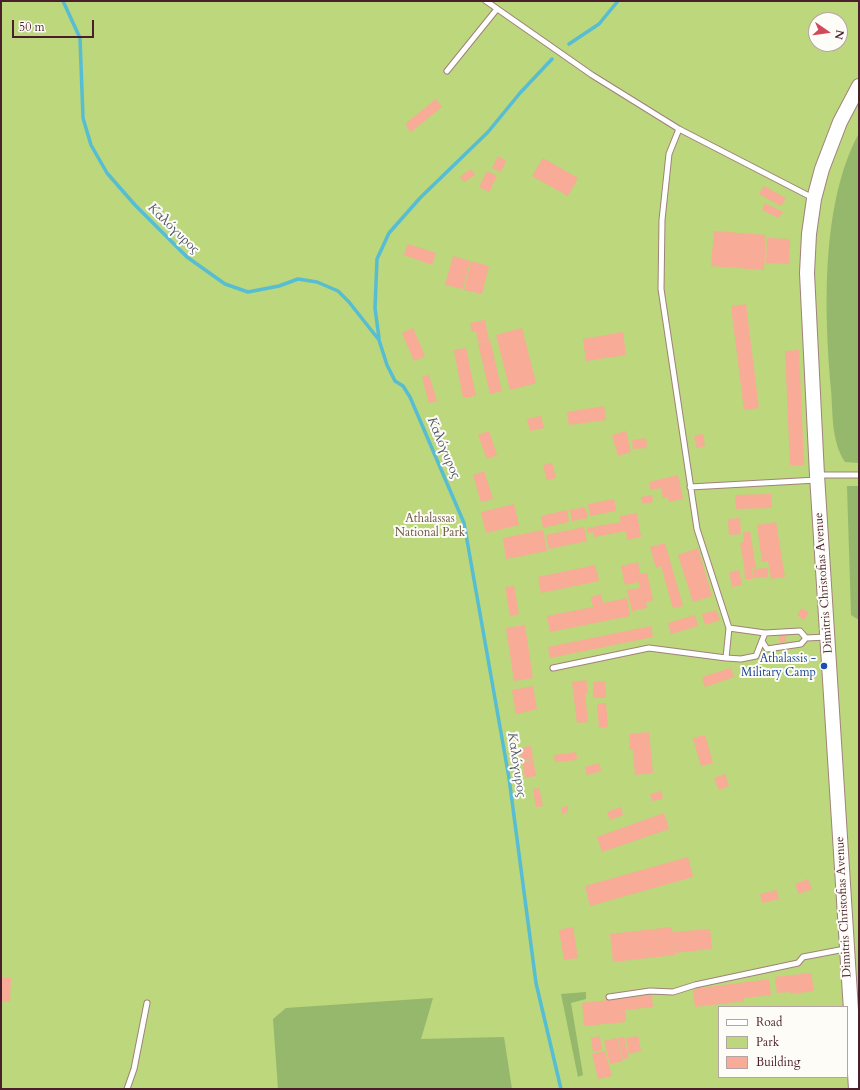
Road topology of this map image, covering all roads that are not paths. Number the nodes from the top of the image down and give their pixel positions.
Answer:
1 (486, 1) edge
2 (497, 9) junction
3 (447, 71) dead end
4 (859, 86) edge
5 (680, 130) junction
6 (814, 199) junction
7 (859, 475) edge
8 (818, 477) junction
9 (690, 487) junction
10 (730, 628) junction
11 (765, 633) junction
12 (828, 637) junction
13 (806, 638) junction
14 (762, 641) junction
15 (726, 658) junction
16 (553, 668) dead end
17 (846, 948) junction
18 (609, 997) dead end
19 (147, 1003) dead end
20 (127, 1089) edge
21 (856, 1089) edge

1 - 2 lane
2 - 3 lane
2 - 5 lane
4 - 6 main road, Dimitris Christofias Avenue
5 - 6 lane
5 - 9 lane
6 - 8 main road, Dimitris Christofias Avenue
7 - 8 lane
8 - 9 lane
8 - 12 main road, Dimitris Christofias Avenue
9 - 10 lane
10 - 11 lane
10 - 15 lane
11 - 13 lane
11 - 14 lane
12 - 13 lane
12 - 17 main road, Dimitris Christofias Avenue
13 - 14 lane
14 - 15 lane
15 - 16 lane
17 - 18 lane
17 - 21 main road, Dimitris Christofias Avenue
19 - 20 lane

